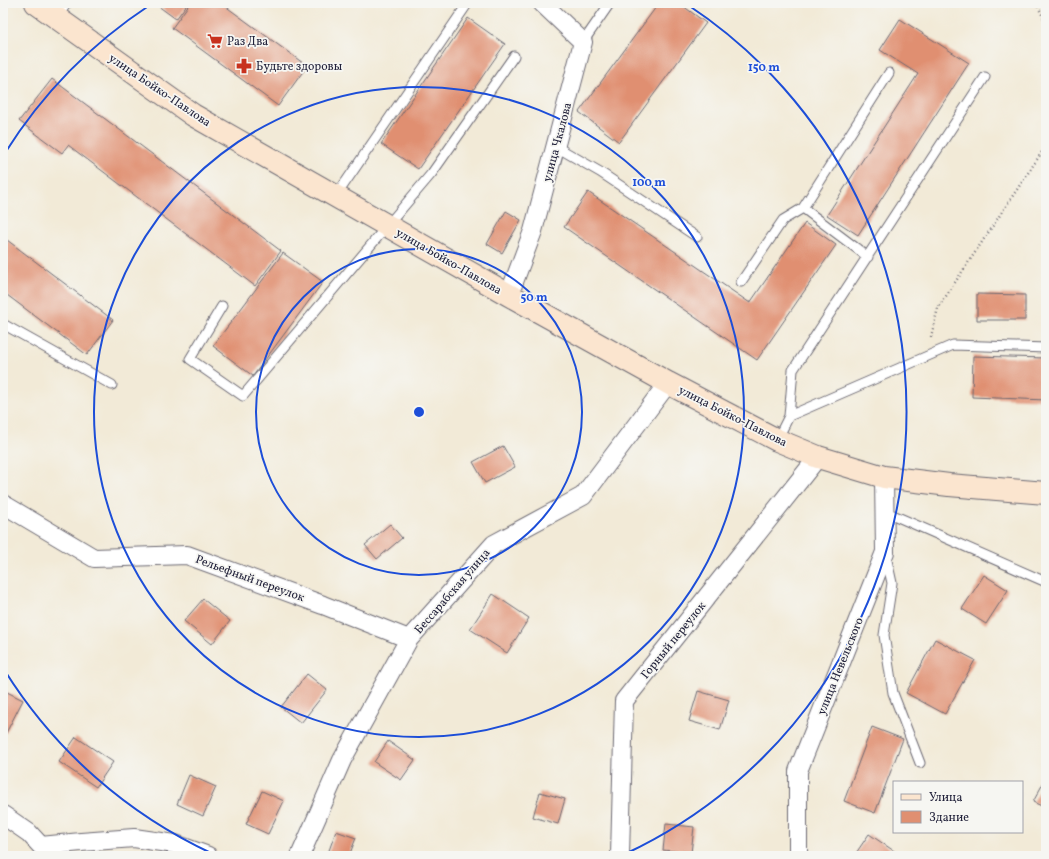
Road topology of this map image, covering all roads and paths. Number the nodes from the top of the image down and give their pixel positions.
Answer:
1 (36, 3) edge
2 (468, 3) edge
3 (542, 3) edge
4 (610, 3) edge
5 (1036, 3) edge
6 (62, 10) edge
7 (1046, 22) edge
8 (583, 42) junction
9 (514, 56) dead end
10 (889, 73) dead end
11 (985, 77) dead end
12 (556, 146) junction
13 (1046, 146) edge
14 (336, 196) junction
15 (803, 208) junction
16 (386, 226) junction
17 (697, 237) dead end
18 (868, 257) junction
19 (741, 282) dead end
20 (509, 295) junction
21 (222, 306) dead end
22 (3, 324) edge
23 (1046, 348) edge
24 (926, 357) junction
25 (668, 383) junction
26 (112, 385) dead end
27 (789, 416) junction
28 (777, 440) junction
29 (818, 458) junction
30 (884, 477) junction
31 (1046, 493) edge
32 (3, 504) edge
33 (884, 511) junction
34 (885, 552) junction
35 (1046, 582) edge
36 (409, 640) junction
37 (920, 763) dead end
38 (3, 815) edge
39 (38, 851) edge
40 (208, 856) edge
41 (300, 856) edge
42 (620, 856) edge
43 (798, 856) edge

1 - 6 main road, улица Бойко-Павлова
2 - 14 lane
3 - 8 street
4 - 8 lane
5 - 7 path
6 - 14 main road, улица Бойко-Павлова
8 - 12 street, улица Чкалова
9 - 16 lane
10 - 15 lane
11 - 18 lane
12 - 17 lane
12 - 20 street, улица Чкалова
13 - 24 path
14 - 16 main road, улица Бойко-Павлова
15 - 18 lane
15 - 19 lane
16 - 20 main road, улица Бойко-Павлова
16 - 21 lane
18 - 27 lane
20 - 25 main road, улица Бойко-Павлова
22 - 26 lane
23 - 24 lane
24 - 27 lane
25 - 28 main road, улица Бойко-Павлова
25 - 36 street, Бессарабская улица
27 - 28 lane
28 - 29 main road, улица Бойко-Павлова
29 - 30 main road, улица Бойко-Павлова
29 - 42 street, Горный переулок
30 - 31 main road, улица Бойко-Павлова
30 - 33 street, улица Невельского
32 - 36 street, Рельефный переулок
33 - 34 street, улица Невельского
33 - 35 lane
34 - 37 lane
34 - 43 street, улица Невельского
36 - 41 street, Бессарабская улица
38 - 39 street
39 - 40 street

